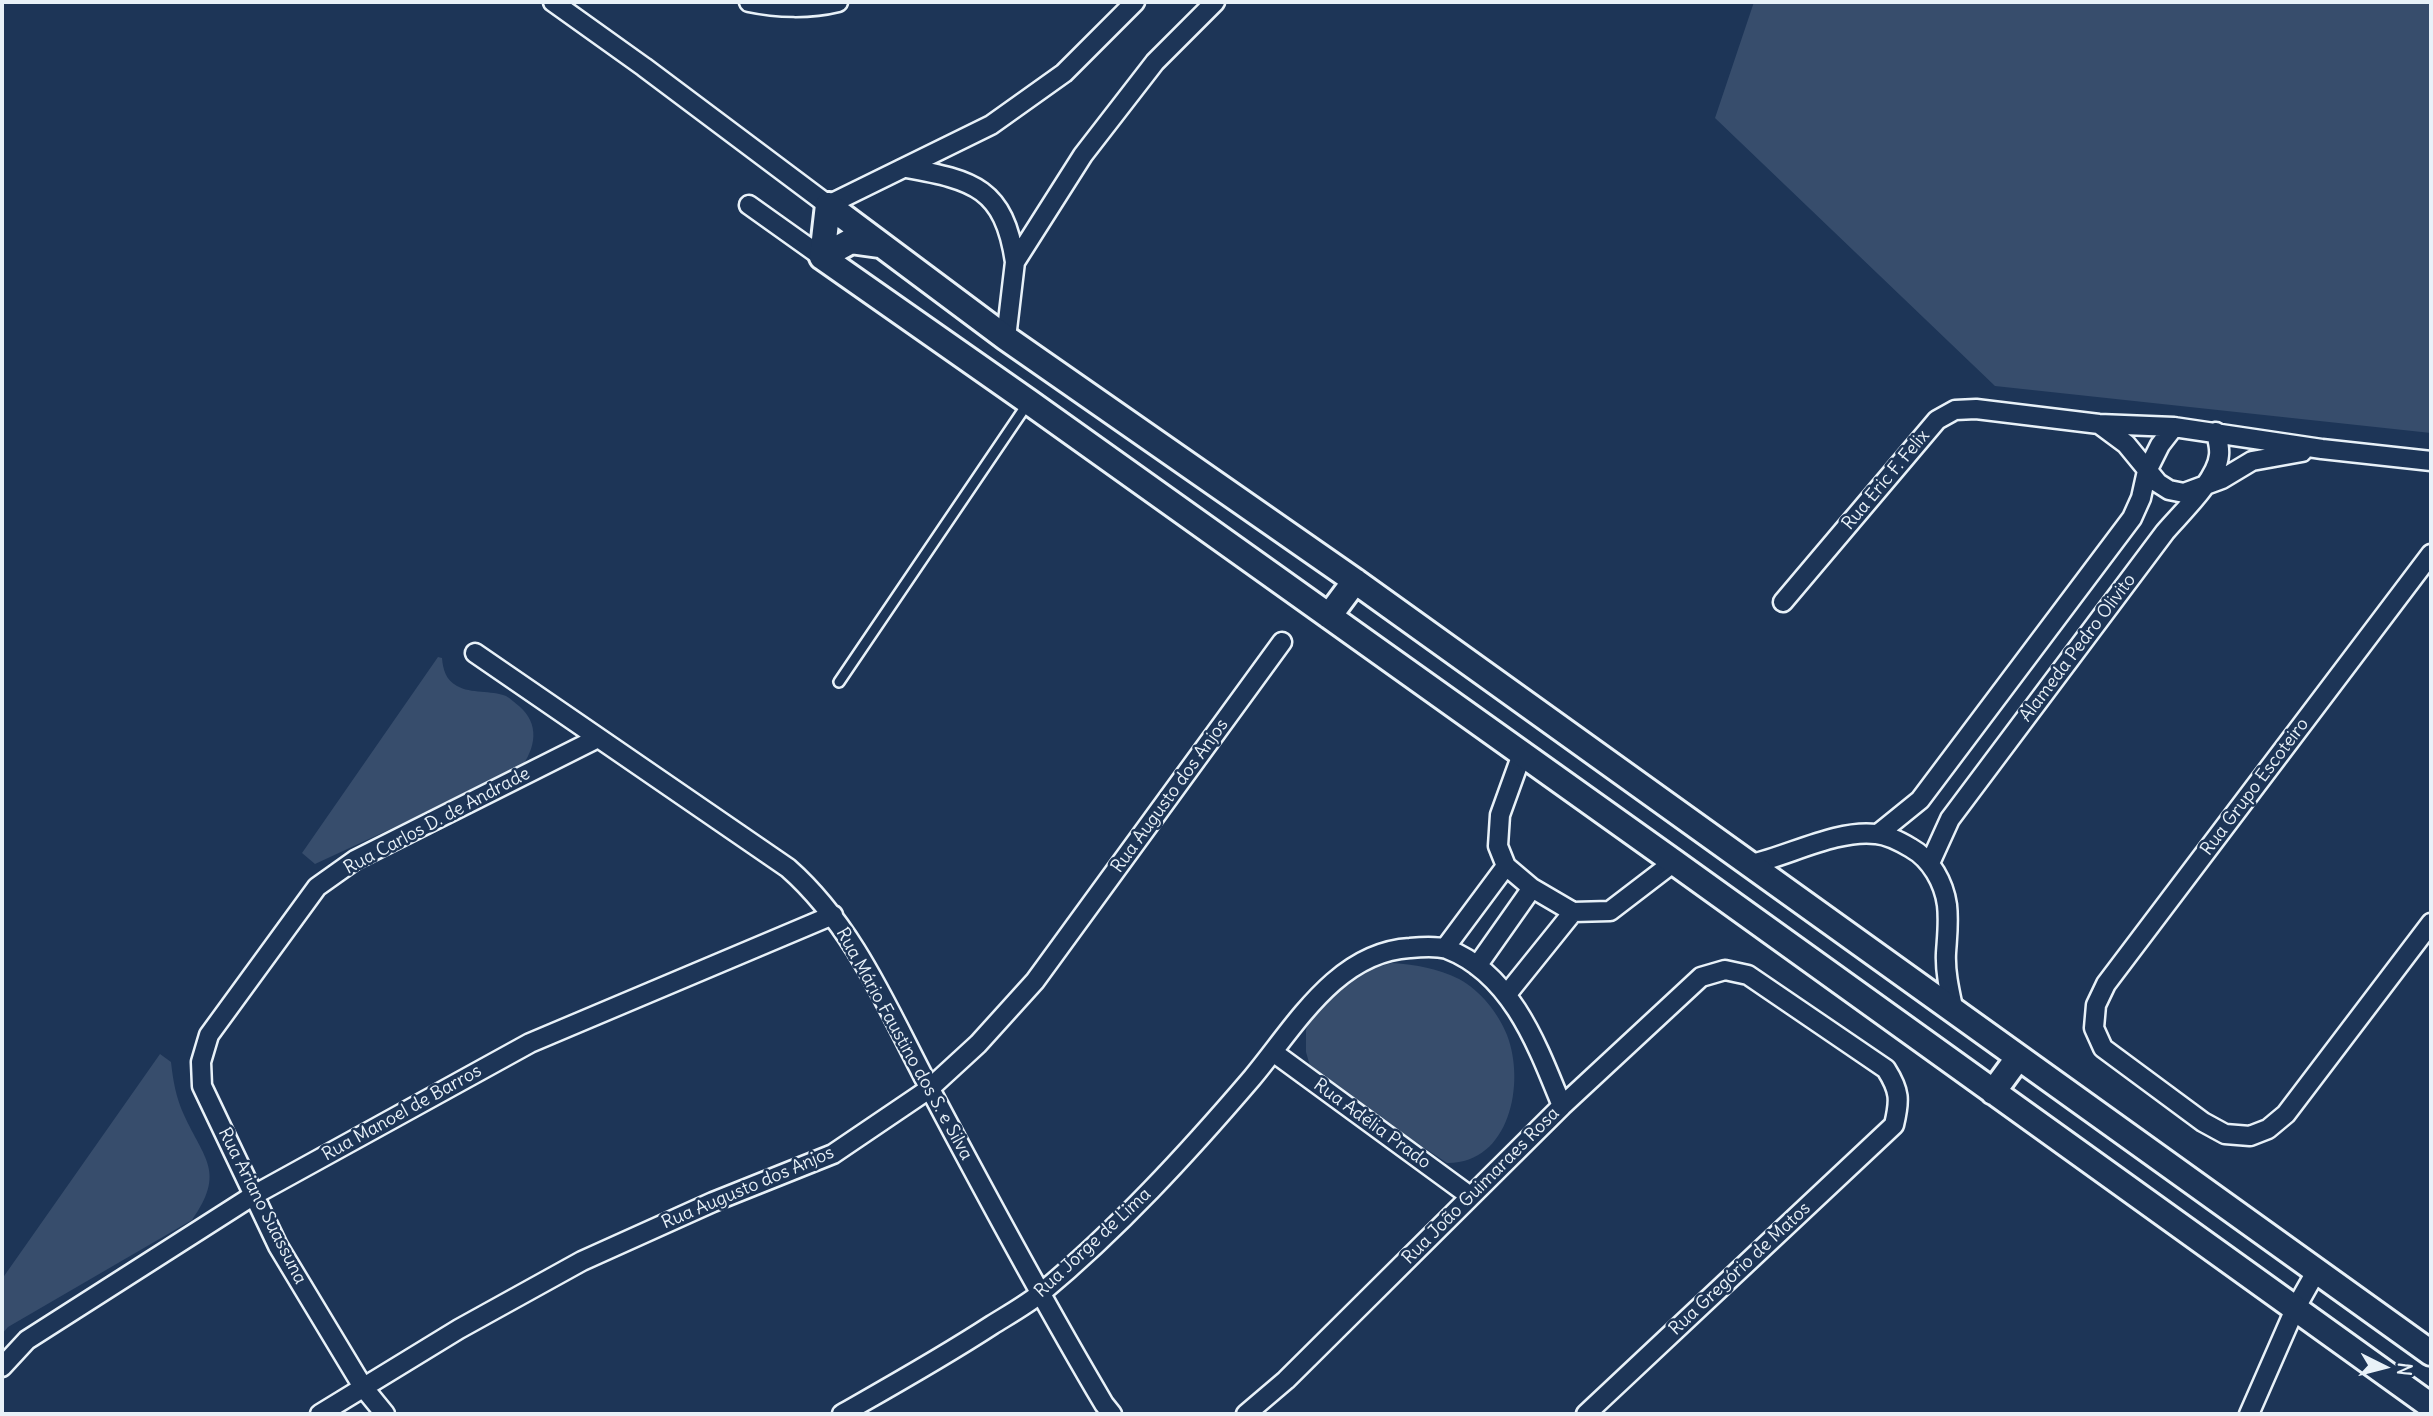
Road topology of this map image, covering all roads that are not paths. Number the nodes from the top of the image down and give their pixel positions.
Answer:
1 (553, 2) edge
2 (749, 2) edge
3 (838, 2) edge
4 (1135, 2) edge
5 (1215, 2) edge
6 (906, 168) junction
7 (749, 205) dead end
8 (828, 205) junction
9 (881, 245) junction
10 (822, 257) junction
11 (1015, 262) junction
12 (1006, 338) junction
13 (1029, 402) junction
14 (2099, 424) junction
15 (2174, 427) junction
16 (2216, 432) junction
17 (2322, 449) junction
18 (2431, 461) edge
19 (2147, 471) junction
20 (2203, 487) junction
21 (2431, 554) edge
22 (1355, 581) junction
23 (1783, 602) dead end
24 (1329, 616) junction
25 (1282, 642) dead end
26 (475, 653) dead end
27 (839, 682) dead end
28 (598, 738) junction
29 (1522, 754) junction
30 (1878, 834) junction
31 (1674, 862) junction
32 (1930, 863) junction
33 (1752, 864) junction
34 (1506, 866) junction
35 (1532, 888) junction
36 (1573, 912) junction
37 (833, 915) junction
38 (2431, 923) edge
39 (1445, 948) junction
40 (1477, 966) junction
41 (1507, 994) junction
42 (1954, 1012) junction
43 (1273, 1052) junction
44 (2018, 1058) junction
45 (201, 1062) joint
46 (929, 1089) junction
47 (1993, 1092) junction
48 (1562, 1106) junction
49 (1894, 1125) joint
50 (254, 1195) junction
51 (1470, 1196) junction
52 (2317, 1270) junction
53 (1039, 1294) junction
54 (2295, 1310) junction
55 (2431, 1353) edge
56 (2, 1367) edge
57 (363, 1387) junction
58 (2431, 1406) edge
59 (320, 1414) edge
60 (385, 1414) edge
61 (842, 1414) edge
62 (1112, 1414) edge
63 (1246, 1414) edge
64 (1586, 1414) edge
65 (2249, 1414) edge

1 - 8 street
2 - 3 street
4 - 6 street
5 - 11 street
6 - 8 street
6 - 11 street
7 - 10 street
8 - 9 street
8 - 10 street
9 - 10 street
9 - 12 street
10 - 13 street
11 - 12 street
12 - 22 street
13 - 24 street
13 - 27 lane
14 - 15 street, Rua Eric F. Felix
14 - 19 street
14 - 23 street, Rua Eric F. Felix
15 - 16 street
15 - 19 street, Alameda Pedro Olivito
16 - 17 street
16 - 20 street, Alameda Pedro Olivito
17 - 18 street
17 - 20 street
19 - 20 street
19 - 30 street, Alameda Pedro Olivito
20 - 32 street, Alameda Pedro Olivito
21 - 38 street, Rua Grupo Escoteiro
22 - 24 street
22 - 33 street
24 - 29 street
25 - 46 street, Rua Augusto dos Anjos
26 - 28 street, Rua Mário Faustino dos S. e Silva
28 - 37 street, Rua Mário Faustino dos S. e Silva
28 - 45 street, Rua Carlos D. de Andrade
29 - 31 street
29 - 34 street
30 - 32 street
30 - 33 street
31 - 36 street
31 - 47 street
32 - 42 street
33 - 42 street
34 - 35 street
34 - 39 street
35 - 36 street
35 - 40 street
36 - 41 street
37 - 46 street, Rua Mário Faustino dos S. e Silva
37 - 50 street, Rua Manoel de Barros
39 - 40 street
39 - 43 street, Rua Jorge de Lima
40 - 41 street
41 - 48 street
42 - 44 street
43 - 51 street, Rua Adélia Prado
43 - 53 street, Rua Jorge de Lima
44 - 47 street
44 - 52 street
45 - 50 street, Rua Ariano Suassuna
46 - 53 street, Rua Mário Faustino dos S. e Silva
46 - 57 street, Rua Augusto dos Anjos
47 - 54 street
48 - 49 street, Rua João Guimaraes Rosa
48 - 51 street, Rua João Guimaraes Rosa
49 - 64 street, Rua Gregório de Matos
50 - 56 street, Rua Manoel de Barros
50 - 57 street, Rua Ariano Suassuna
51 - 63 street, Rua João Guimaraes Rosa
52 - 54 street
52 - 55 street
53 - 61 street, Rua Jorge de Lima
53 - 62 street, Rua Mário Faustino dos S. e Silva
54 - 58 street
54 - 65 street
57 - 59 street, Rua Augusto dos Anjos
57 - 60 street, Rua Ariano Suassuna

